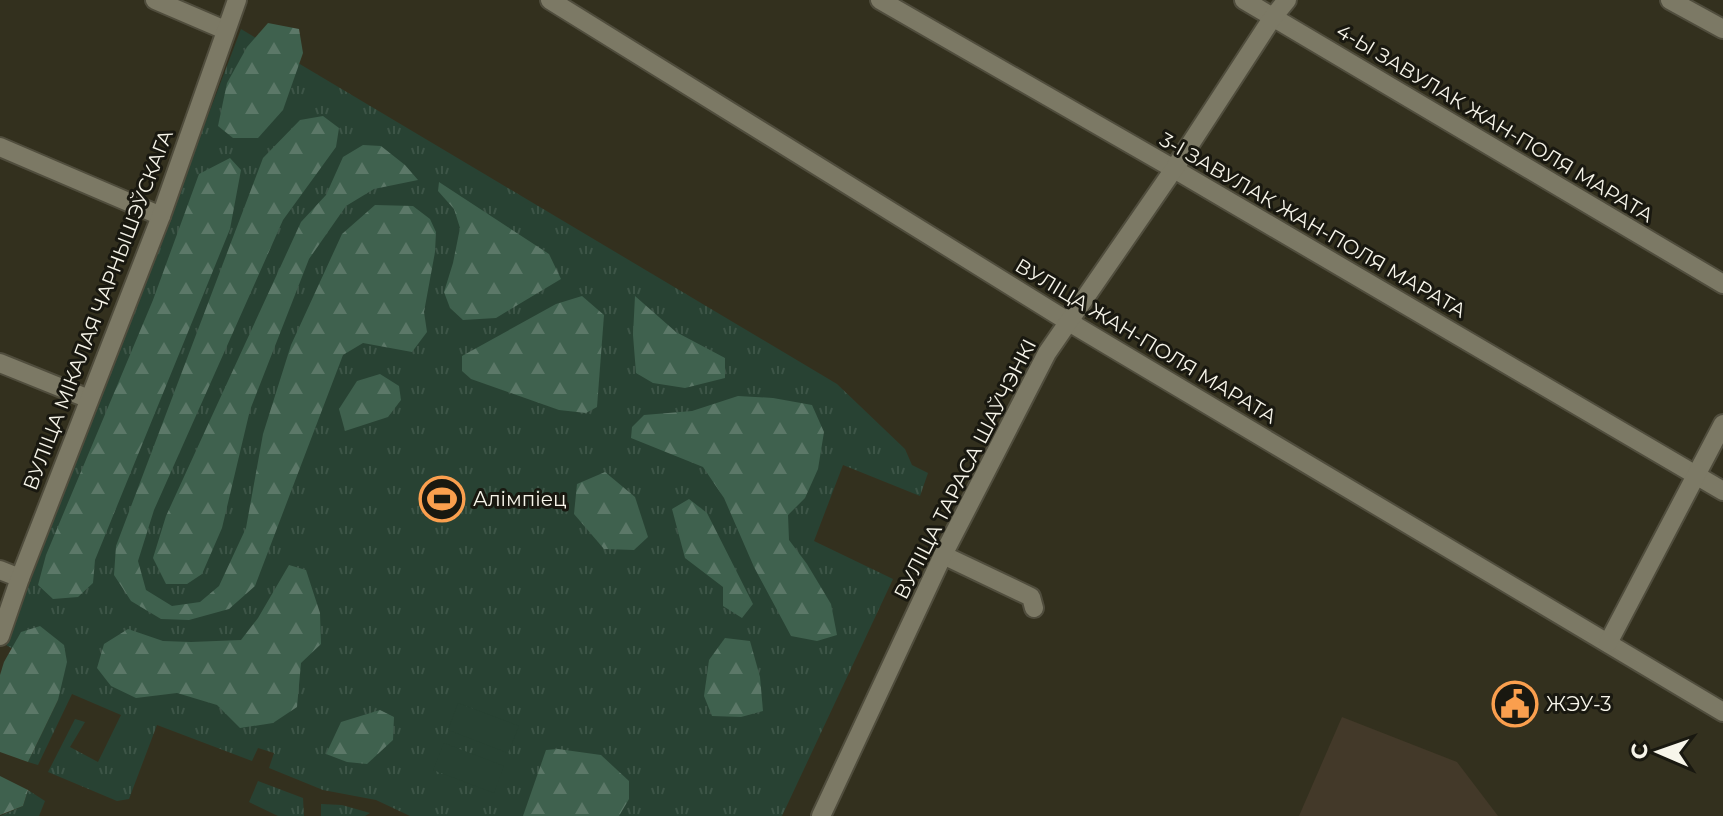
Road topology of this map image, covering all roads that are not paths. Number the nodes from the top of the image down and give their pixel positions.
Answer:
1 (155, 0) edge
2 (237, 0) edge
3 (550, 0) edge
4 (880, 0) edge
5 (1244, 0) edge
6 (1287, 0) edge
7 (1670, 0) edge
8 (1273, 17) junction
9 (1723, 29) edge
10 (225, 30) junction
11 (0, 147) edge
12 (1174, 169) junction
13 (161, 216) junction
14 (1723, 284) edge
15 (1069, 322) junction
16 (0, 363) edge
17 (89, 399) junction
18 (1723, 424) edge
19 (1697, 476) junction
20 (1723, 491) edge
21 (943, 555) junction
22 (0, 570) edge
23 (20, 578) junction
24 (1034, 608) dead end
25 (0, 636) edge
26 (1608, 643) junction
27 (1723, 712) edge
28 (821, 816) edge

1 - 10 street
2 - 10 street, ВУЛІЦА МІКАЛАЯ ЧАРНЫШЭЎСКАГА
3 - 15 street, ВУЛІЦА ЖАН-ПОЛЯ МАРАТА
4 - 12 street, 3-І ЗАВУЛАК ЖАН-ПОЛЯ МАРАТА
5 - 8 street, 4-Ы ЗАВУЛАК ЖАН-ПОЛЯ МАРАТА
6 - 8 street, ВУЛІЦА ТАРАСА ШАЎЧЭНКІ
7 - 9 street
8 - 12 street, ВУЛІЦА ТАРАСА ШАЎЧЭНКІ
8 - 14 street, 4-Ы ЗАВУЛАК ЖАН-ПОЛЯ МАРАТА
10 - 13 street, ВУЛІЦА МІКАЛАЯ ЧАРНЫШЭЎСКАГА
11 - 13 street
12 - 15 street, ВУЛІЦА ТАРАСА ШАЎЧЭНКІ
12 - 19 street, 3-І ЗАВУЛАК ЖАН-ПОЛЯ МАРАТА
13 - 17 street, ВУЛІЦА МІКАЛАЯ ЧАРНЫШЭЎСКАГА
15 - 21 street, ВУЛІЦА ТАРАСА ШАЎЧЭНКІ
15 - 26 street, ВУЛІЦА ЖАН-ПОЛЯ МАРАТА
16 - 17 street
17 - 23 street, ВУЛІЦА МІКАЛАЯ ЧАРНЫШЭЎСКАГА
18 - 19 street
19 - 20 street, 3-І ЗАВУЛАК ЖАН-ПОЛЯ МАРАТА
19 - 26 street
21 - 24 street
21 - 28 street, ВУЛІЦА ТАРАСА ШАЎЧЭНКІ
22 - 23 street
23 - 25 street, ВУЛІЦА МІКАЛАЯ ЧАРНЫШЭЎСКАГА
26 - 27 street, ВУЛІЦА ЖАН-ПОЛЯ МАРАТА

